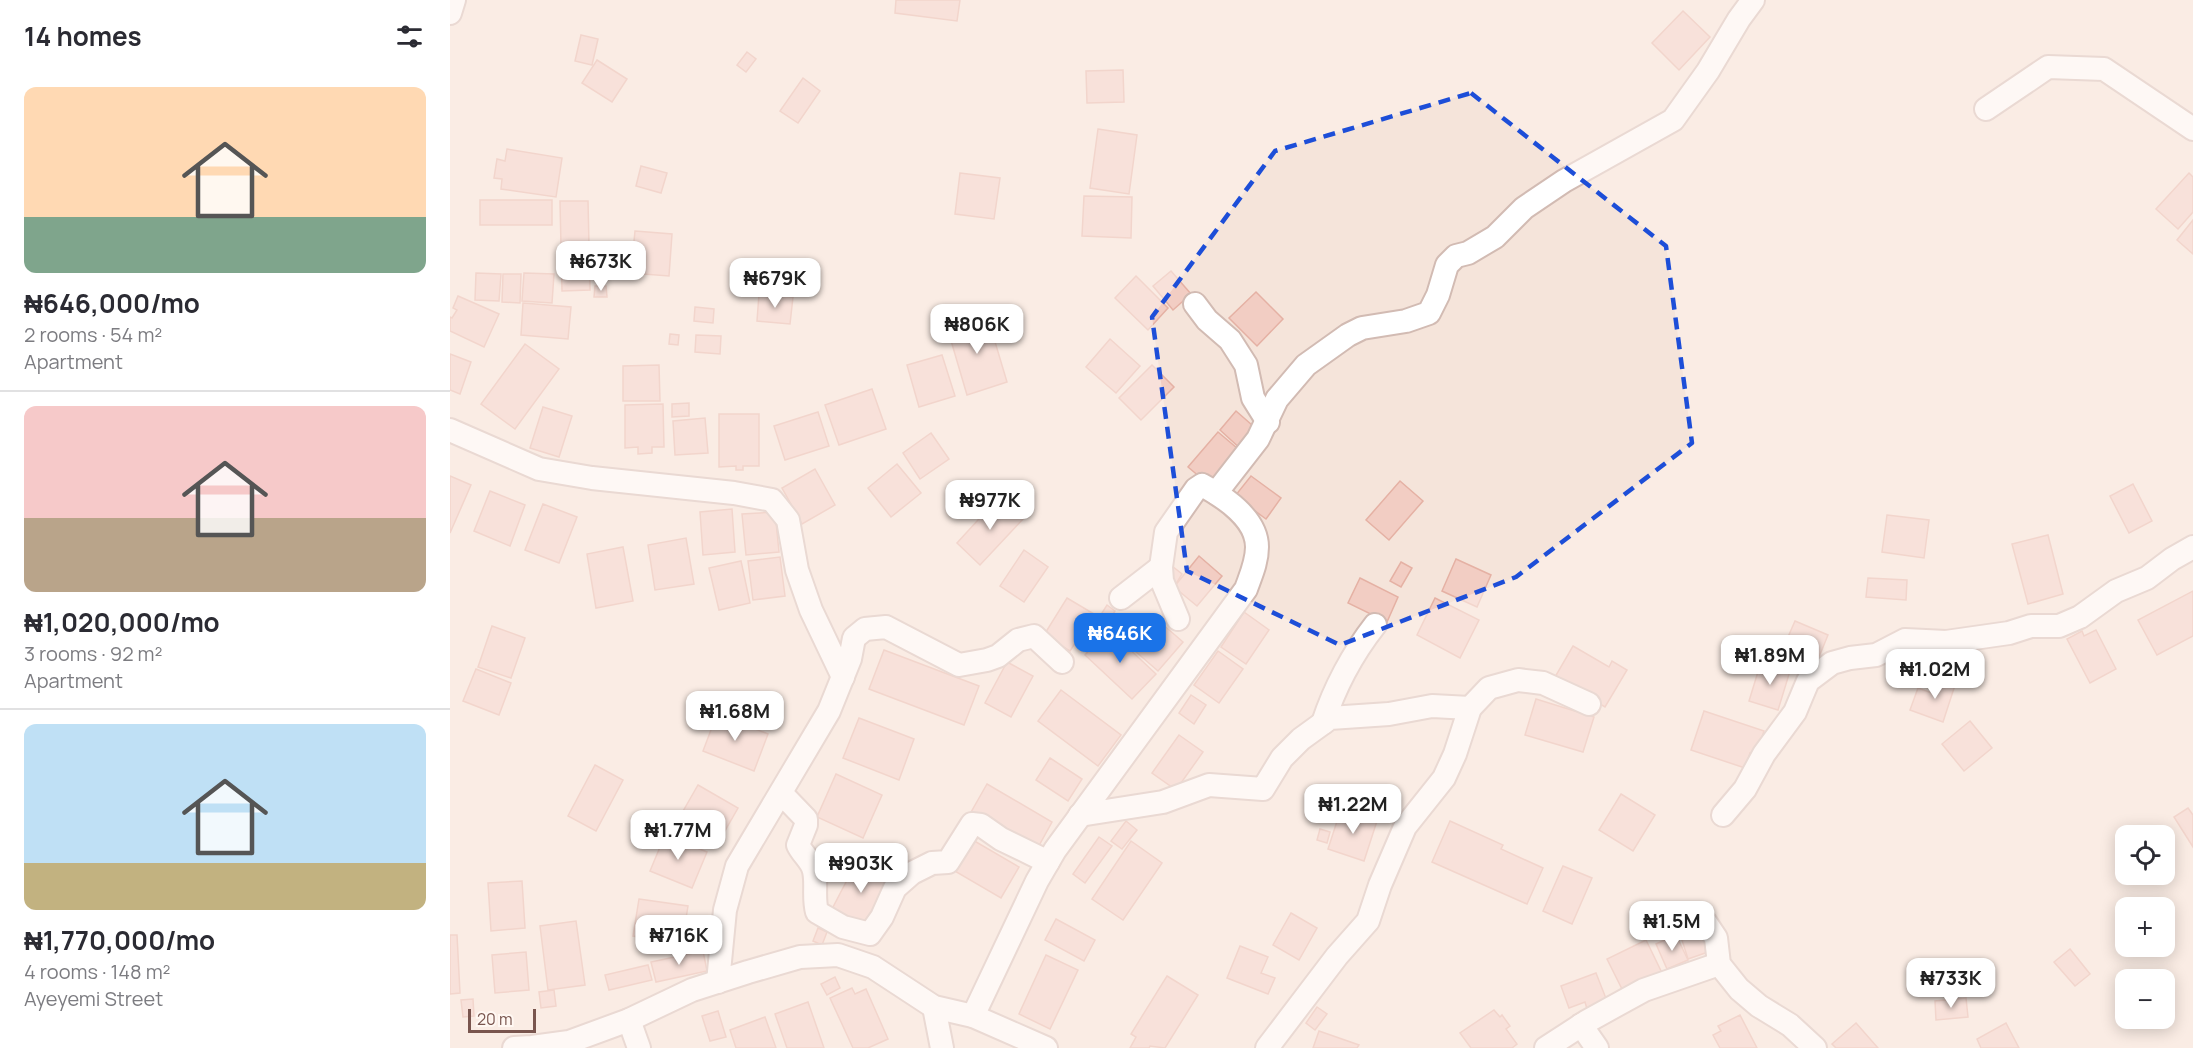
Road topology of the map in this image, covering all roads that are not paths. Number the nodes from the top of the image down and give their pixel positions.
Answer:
1 (454, 0) edge
2 (1753, 0) edge
3 (450, 13) edge
4 (1986, 109) dead end
5 (2193, 129) edge
6 (1195, 304) dead end
7 (1268, 422) junction
8 (450, 430) edge
9 (1216, 493) junction
10 (2193, 547) edge
11 (1161, 567) junction
12 (1121, 598) dead end
13 (1178, 619) dead end
14 (1375, 625) dead end
15 (1062, 662) dead end
16 (843, 677) junction
17 (1588, 704) dead end
18 (1470, 708) junction
19 (1323, 723) junction
20 (781, 793) junction
21 (1080, 815) junction
22 (1723, 815) dead end
23 (1048, 862) junction
24 (1707, 923) dead end
25 (1719, 963) junction
26 (718, 982) junction
27 (934, 1007) junction
28 (973, 1016) junction
29 (629, 1020) junction
30 (1581, 1025) junction
31 (514, 1048) edge
32 (639, 1048) edge
33 (942, 1048) edge
34 (1046, 1048) edge
35 (1268, 1048) edge
36 (1546, 1048) edge
37 (1597, 1048) edge
38 (1815, 1048) edge

1 - 3 street
2 - 7 street
4 - 5 street
6 - 7 street
7 - 9 street
8 - 16 street
9 - 11 street
9 - 21 street
10 - 22 street
11 - 12 street
11 - 13 street
14 - 19 street
15 - 16 street
16 - 20 street
17 - 18 street
18 - 19 street
18 - 35 street
19 - 21 street
20 - 23 street
20 - 26 street
21 - 23 street
23 - 28 street
24 - 25 street
25 - 30 street
25 - 38 street
26 - 27 street
26 - 29 street
27 - 28 street
27 - 33 street
28 - 34 street
29 - 31 street
29 - 32 street
30 - 36 street
30 - 37 street

